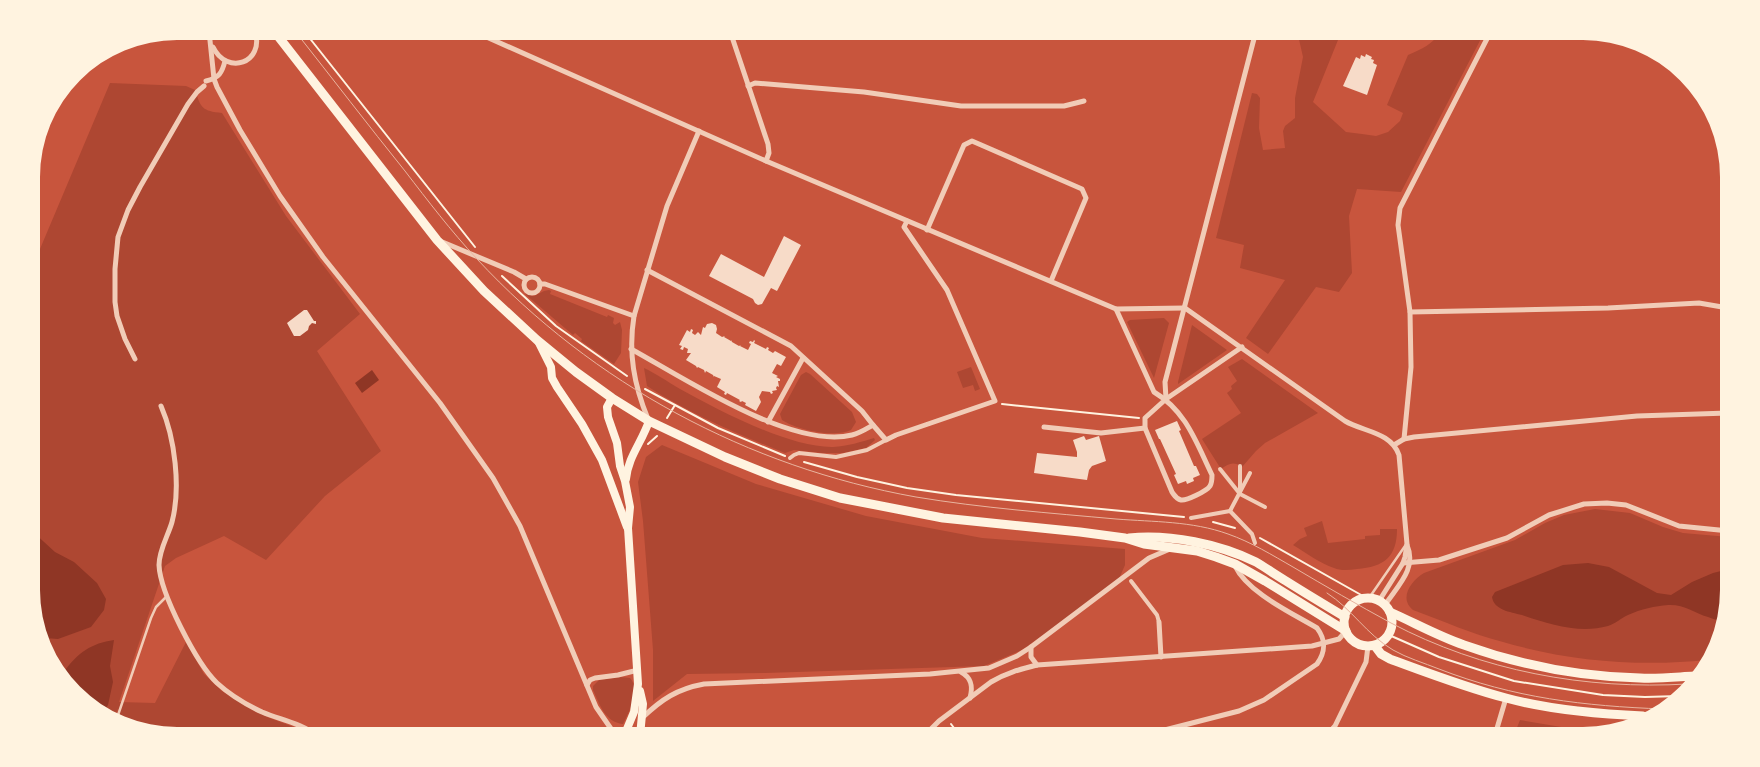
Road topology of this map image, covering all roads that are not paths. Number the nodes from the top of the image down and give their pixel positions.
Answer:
1 (256, 40) edge
2 (279, 40) edge
3 (281, 40) edge
4 (493, 40) edge
5 (733, 40) edge
6 (1254, 40) edge
7 (1486, 40) edge
8 (211, 42) joint
9 (286, 47) junction
10 (225, 60) junction
11 (214, 79) junction
12 (748, 86) junction
13 (1084, 101) dead end
14 (699, 131) junction
15 (766, 160) junction
16 (907, 221) junction
17 (927, 230) junction
18 (437, 240) junction
19 (647, 270) junction
20 (526, 279) junction
21 (1051, 281) junction
22 (540, 284) junction
23 (1720, 307) edge
24 (1185, 308) junction
25 (1116, 309) junction
26 (1410, 312) junction
27 (634, 316) junction
28 (537, 340) junction
29 (1242, 347) junction
30 (631, 349) junction
31 (803, 358) junction
32 (135, 359) dead end
33 (612, 398) junction
34 (1166, 399) junction
35 (161, 406) dead end
36 (1720, 413) edge
37 (649, 422) junction
38 (768, 422) junction
39 (873, 425) junction
40 (1044, 427) dead end
41 (1144, 428) junction
42 (1404, 439) junction
43 (886, 440) junction
44 (1394, 445) junction
45 (790, 458) road end
46 (1240, 466) dead end
47 (1220, 469) dead end
48 (1250, 473) dead end
49 (625, 481) junction
50 (1240, 494) junction
51 (1265, 507) dead end
52 (1230, 511) junction
53 (1191, 518) dead end
54 (628, 528) junction
55 (1720, 530) edge
56 (1125, 538) junction
57 (1255, 543) dead end
58 (1407, 544) junction
59 (1173, 548) junction
60 (1404, 563) junction
61 (1410, 563) junction
62 (1235, 564) junction
63 (1131, 581) dead end
64 (167, 596) junction
65 (1369, 598) junction
66 (1385, 606) junction
67 (1345, 617) junction
68 (1159, 622) joint
69 (1346, 631) junction
70 (1325, 644) junction
71 (1371, 646) junction
72 (1031, 647) junction
73 (1161, 657) junction
74 (1037, 665) junction
75 (638, 670) junction
76 (960, 672) junction
77 (1689, 676) edge
78 (638, 684) junction
79 (587, 685) junction
80 (970, 698) junction
81 (1506, 698) junction
82 (118, 714) edge
83 (1637, 716) edge
84 (642, 718) junction
85 (304, 727) edge
86 (609, 727) edge
87 (628, 727) edge
88 (641, 727) edge
89 (933, 727) edge
90 (1176, 727) edge
91 (1333, 727) edge
92 (1498, 727) edge

1 - 10 street
2 - 9 main road
3 - 9 main road
4 - 14 street
5 - 12 street
6 - 24 street
7 - 26 street
8 - 10 street
8 - 11 street
9 - 18 main road
10 - 11 street
11 - 32 street
11 - 79 street
12 - 13 street
12 - 15 street
14 - 15 street
14 - 19 street
15 - 16 street
16 - 17 street
16 - 43 street
17 - 21 street
17 - 21 street
18 - 20 street
18 - 28 main road
19 - 27 street
19 - 31 street
20 - 22 street
20 - 22 street
21 - 25 street
22 - 27 street
23 - 26 street
24 - 25 street
24 - 29 street
24 - 34 street
25 - 34 street
26 - 42 street
27 - 30 street
28 - 33 main road
28 - 54 main road
29 - 34 street
29 - 44 street
30 - 37 street
30 - 38 street
31 - 38 street
31 - 39 street
33 - 37 main road
33 - 49 main road
34 - 41 street
34 - 41 street
35 - 64 street
36 - 42 street
37 - 49 main road
37 - 56 main road
38 - 39 street
39 - 43 street
40 - 41 street
42 - 44 street
43 - 45 street
44 - 58 street
46 - 50 street
47 - 50 street
48 - 50 street
49 - 54 main road
50 - 51 street
50 - 52 street
52 - 53 street
52 - 57 street
54 - 75 main road
55 - 61 street
56 - 59 main road
56 - 67 main road
58 - 60 street
58 - 61 street
58 - 65 lane
59 - 62 main road
59 - 72 street
60 - 61 street
60 - 66 street
61 - 66 street
62 - 69 main road
62 - 70 street
63 - 68 street
64 - 82 lane
64 - 85 street
65 - 66 main road
65 - 67 main road
66 - 71 main road
66 - 77 main road
67 - 69 main road
68 - 73 street
69 - 70 street
69 - 71 main road
70 - 73 street
70 - 90 street
71 - 81 main road
71 - 91 street
72 - 74 street
72 - 76 street
73 - 74 street
74 - 80 street
75 - 78 main road
75 - 79 street
76 - 80 street
76 - 84 street
78 - 84 main road
78 - 87 main road
79 - 86 street
80 - 89 street
81 - 83 main road
81 - 92 street
84 - 88 main road

